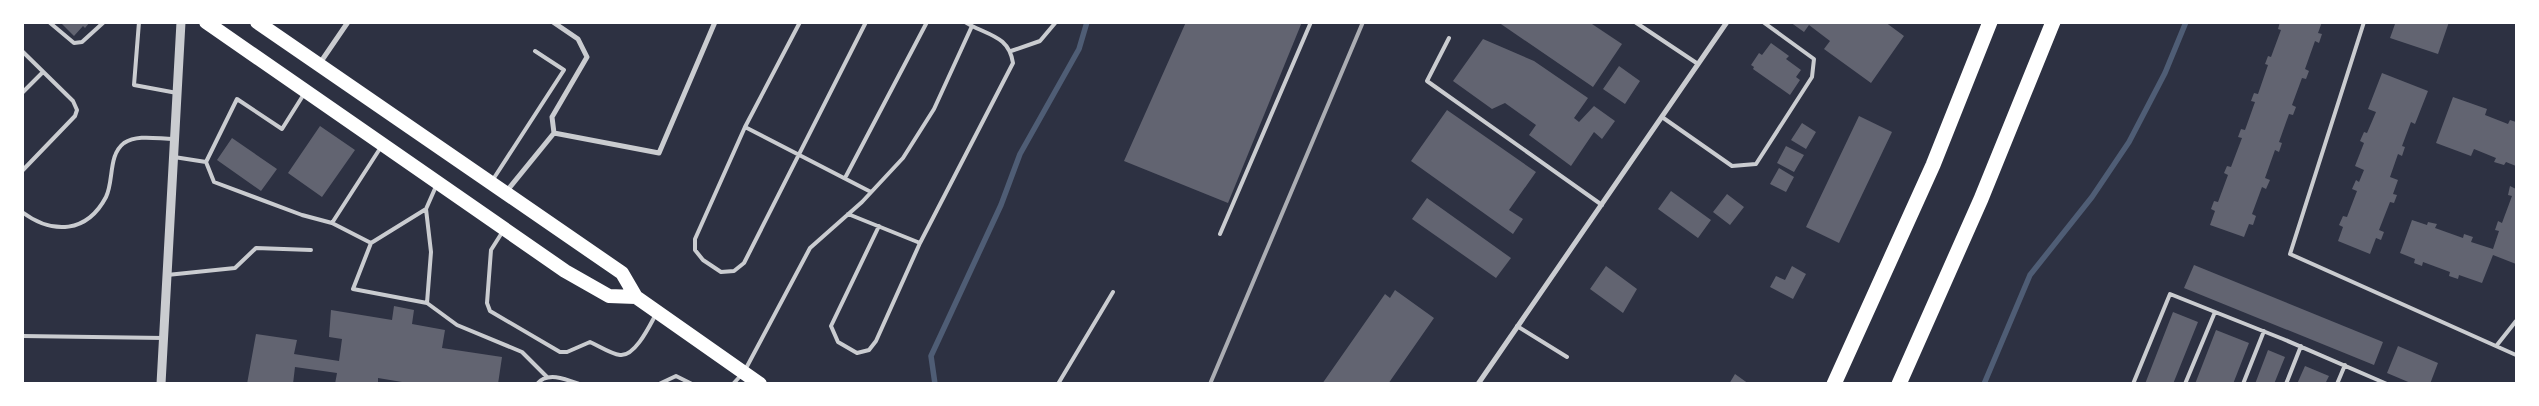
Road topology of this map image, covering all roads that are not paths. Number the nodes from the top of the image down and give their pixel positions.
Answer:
1 (49, 22) edge
2 (104, 22) edge
3 (139, 22) edge
4 (181, 22) edge
5 (206, 22) edge
6 (257, 22) edge
7 (348, 22) edge
8 (553, 22) edge
9 (715, 22) edge
10 (800, 22) edge
11 (866, 22) edge
12 (927, 22) edge
13 (965, 22) edge
14 (1056, 22) edge
15 (1311, 22) edge
16 (1635, 22) edge
17 (1727, 22) edge
18 (1763, 22) edge
19 (1990, 22) edge
20 (2053, 22) edge
21 (2364, 22) edge
22 (972, 26) junction
23 (1449, 38) dead end
24 (22, 51) edge
25 (535, 51) dead end
26 (1011, 51) junction
27 (319, 64) junction
28 (1698, 64) junction
29 (43, 72) junction
30 (306, 92) junction
31 (22, 93) edge
32 (177, 93) junction
33 (1662, 116) junction
34 (745, 127) junction
35 (554, 133) junction
36 (174, 139) junction
37 (383, 145) junction
38 (800, 155) junction
39 (174, 157) junction
40 (206, 162) junction
41 (22, 171) edge
42 (845, 178) junction
43 (437, 182) junction
44 (491, 183) junction
45 (872, 192) junction
46 (506, 193) junction
47 (1602, 205) junction
48 (426, 209) junction
49 (22, 212) edge
50 (848, 214) junction
51 (332, 223) junction
52 (879, 226) junction
53 (504, 229) junction
54 (1220, 234) dead end
55 (920, 243) junction
56 (371, 244) junction
57 (311, 250) dead end
58 (167, 275) junction
59 (1113, 292) dead end
60 (636, 297) junction
61 (427, 303) junction
62 (658, 312) junction
63 (2216, 312) junction
64 (2516, 321) edge
65 (1517, 326) junction
66 (2264, 331) junction
67 (22, 336) edge
68 (164, 338) junction
69 (2497, 345) junction
70 (2301, 346) junction
71 (2516, 355) edge
72 (1566, 357) dead end
73 (2344, 365) junction
74 (744, 372) junction
75 (547, 377) junction
76 (161, 384) edge
77 (537, 384) edge
78 (578, 384) edge
79 (658, 384) edge
80 (692, 384) edge
81 (734, 384) edge
82 (760, 384) edge
83 (1058, 384) edge
84 (1478, 384) edge
85 (1834, 384) edge
86 (1899, 384) edge
87 (2133, 384) edge
88 (2185, 384) edge
89 (2243, 384) edge
90 (2286, 384) edge
91 (2337, 384) edge
92 (2388, 384) edge

1 - 2 lane
3 - 32 lane
4 - 32 street
5 - 30 highway
6 - 27 highway
7 - 27 street
8 - 35 street
9 - 35 street
10 - 34 lane
11 - 38 lane
12 - 42 lane
13 - 22 lane
14 - 26 lane
15 - 54 lane
16 - 28 lane
17 - 28 street
18 - 33 lane
19 - 85 highway
20 - 86 highway
21 - 69 lane
22 - 26 lane
22 - 45 lane
23 - 47 lane
24 - 29 lane
25 - 44 lane
26 - 55 lane
27 - 44 highway
28 - 33 street
29 - 31 lane
29 - 41 lane
30 - 37 highway
30 - 40 lane
32 - 36 street
33 - 47 street
34 - 38 lane
34 - 38 lane
35 - 46 street
36 - 39 street
36 - 49 lane
37 - 43 highway
37 - 51 lane
38 - 42 lane
39 - 40 lane
39 - 58 street
40 - 51 lane
42 - 45 lane
43 - 48 lane
43 - 53 highway
44 - 46 highway
45 - 50 lane
46 - 60 highway
47 - 65 street
48 - 56 lane
48 - 61 lane
50 - 52 lane
50 - 74 lane
51 - 56 lane
52 - 55 lane
52 - 55 lane
53 - 60 highway
53 - 62 lane
56 - 61 lane
57 - 58 lane
58 - 68 street
59 - 83 lane
60 - 62 highway
61 - 75 lane
62 - 74 highway
63 - 66 lane
63 - 87 lane
63 - 88 lane
64 - 69 lane
65 - 72 lane
65 - 84 street
66 - 70 lane
66 - 89 lane
67 - 68 lane
68 - 76 street
69 - 71 lane
70 - 73 lane
70 - 90 lane
73 - 91 lane
73 - 92 lane
74 - 81 lane
74 - 82 highway
75 - 77 lane
75 - 78 lane
79 - 80 lane

